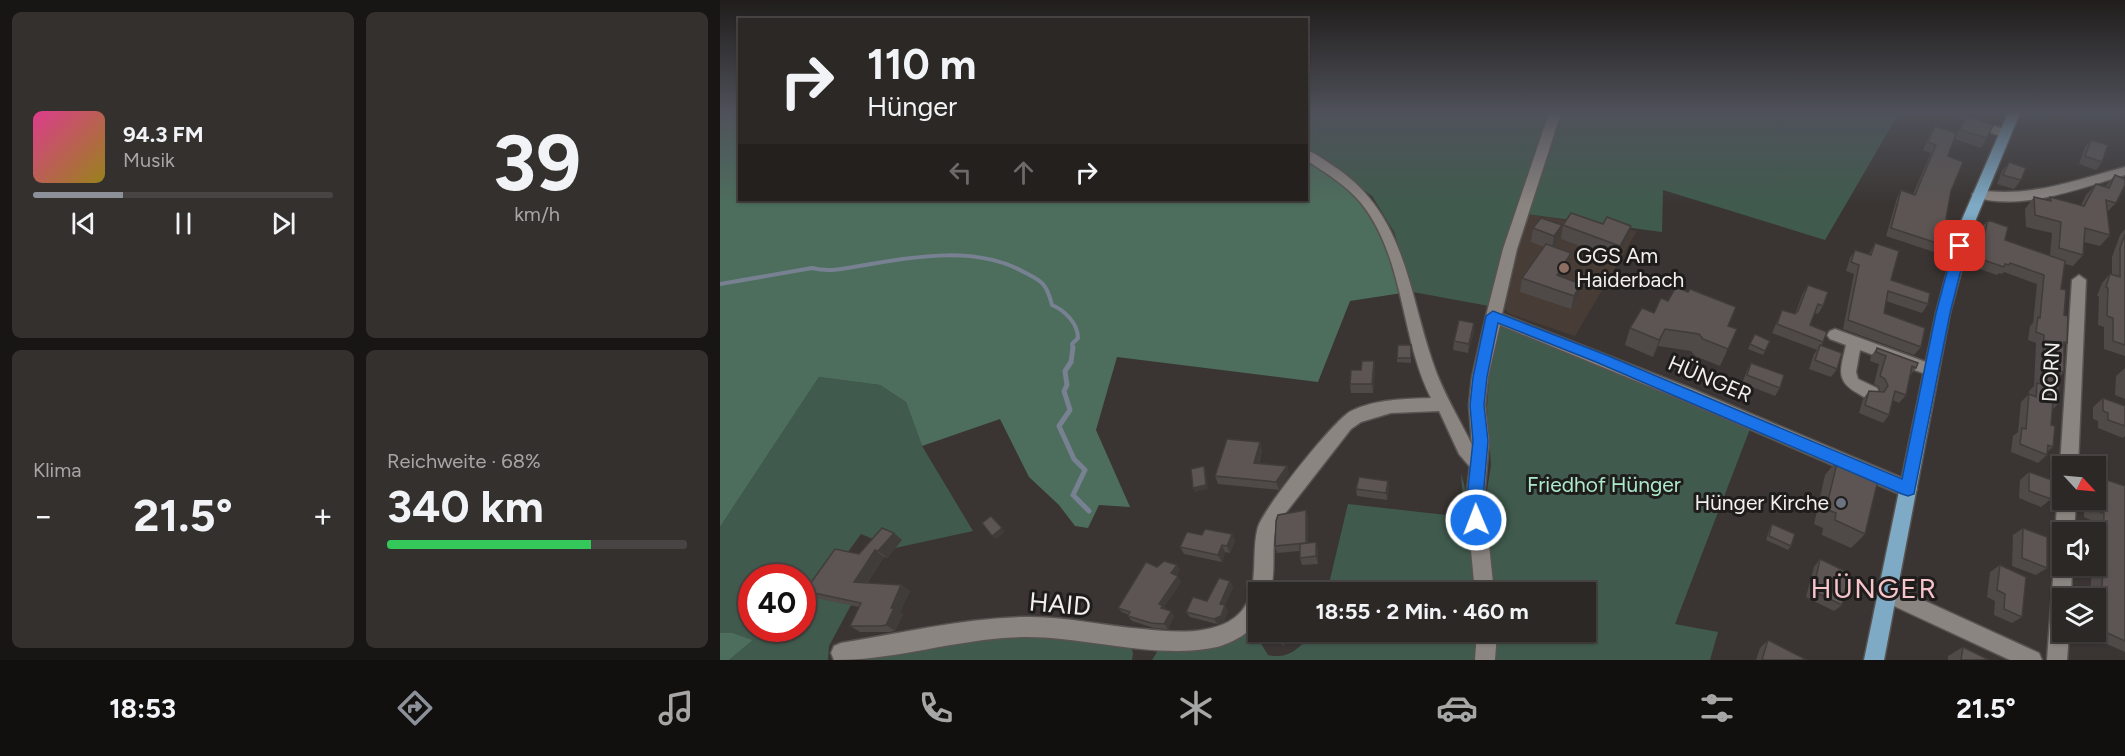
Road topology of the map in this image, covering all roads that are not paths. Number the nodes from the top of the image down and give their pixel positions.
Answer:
1 (1545, 144) edge
2 (1999, 144) edge
3 (1308, 155) edge
4 (2125, 171) edge
5 (1978, 194) junction
6 (2079, 280) dead end
7 (1493, 316) junction
8 (1835, 335) dead end
9 (1854, 342) junction
10 (1931, 370) junction
11 (1871, 393) edge
12 (1443, 404) junction
13 (2070, 456) edge
14 (1479, 465) junction
15 (1908, 489) junction
16 (2062, 576) edge
17 (1264, 582) edge
18 (1484, 582) edge
19 (1888, 593) junction
20 (1248, 614) edge
21 (1486, 642) edge
22 (840, 654) dead end
23 (1485, 660) edge
24 (1874, 660) edge
25 (2032, 660) edge
26 (2057, 660) edge

1 - 7 street
2 - 5 main road
3 - 12 street
4 - 5 street
5 - 10 main road
6 - 13 street, DORN
7 - 14 street
7 - 15 street, HÜNGER
8 - 9 street
9 - 10 street
9 - 11 street
10 - 15 main road
12 - 14 street
12 - 17 street
14 - 18 street
15 - 19 main road
16 - 26 street
19 - 24 main road
19 - 25 street
20 - 22 street, HAID
21 - 23 street

